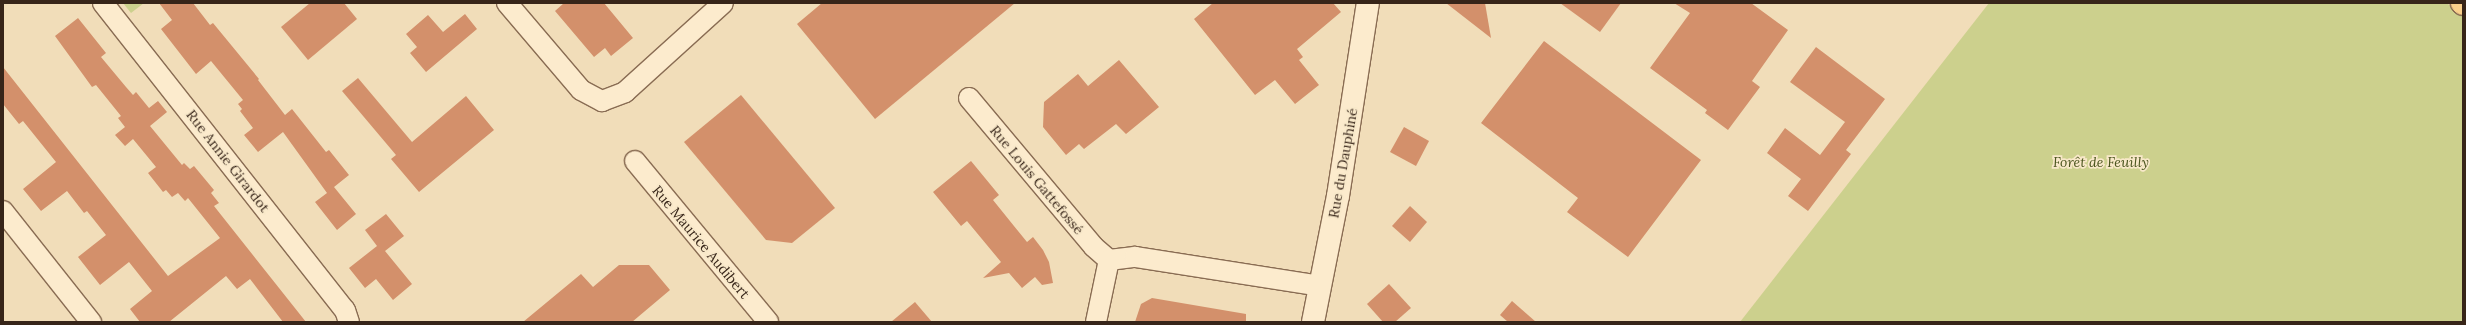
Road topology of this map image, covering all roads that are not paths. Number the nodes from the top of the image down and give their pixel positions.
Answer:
1 (103, 3) edge
2 (507, 3) edge
3 (723, 3) edge
4 (1368, 3) edge
5 (969, 98) dead end
6 (635, 161) dead end
7 (3, 210) edge
8 (1109, 260) junction
9 (1320, 286) junction
10 (91, 322) edge
11 (349, 322) edge
12 (768, 322) edge
13 (1096, 322) edge
14 (1313, 322) edge

1 - 11 street, Rue Annie Girardot
2 - 3 street
4 - 9 street, Rue du Dauphiné
5 - 8 street, Rue Louis Gattefossé
6 - 12 street, Rue Maurice Audibert
7 - 10 street
8 - 9 street
8 - 13 street
9 - 14 street, Rue du Dauphiné

